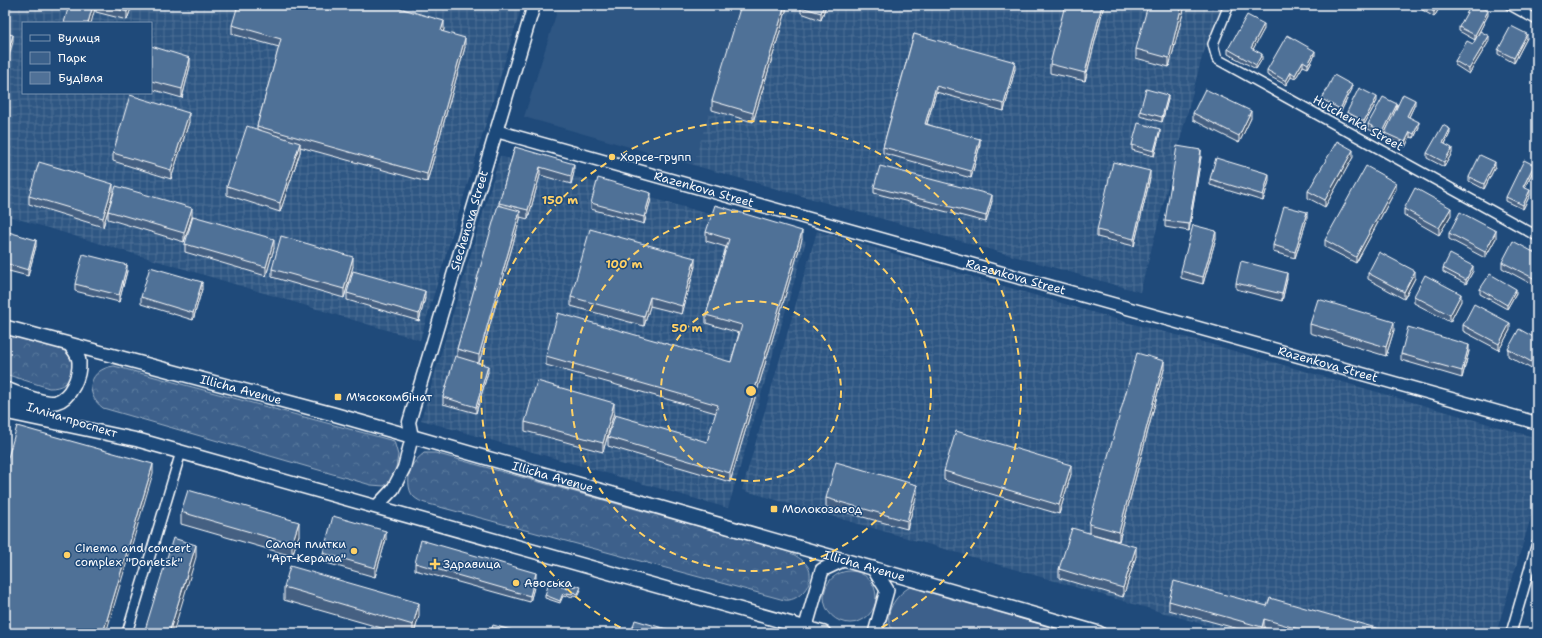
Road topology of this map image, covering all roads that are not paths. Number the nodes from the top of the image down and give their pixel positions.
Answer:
1 (534, 5) edge
2 (1229, 5) edge
3 (1510, 5) edge
4 (1537, 20) edge
5 (496, 131) junction
6 (1537, 236) edge
7 (5, 327) edge
8 (71, 346) junction
9 (5, 389) edge
10 (5, 400) edge
11 (5, 412) edge
12 (1537, 423) edge
13 (412, 437) junction
14 (138, 440) junction
15 (181, 452) junction
16 (376, 507) junction
17 (1537, 543) edge
18 (843, 560) junction
19 (873, 568) junction
20 (805, 630) edge
21 (127, 633) edge
22 (824, 633) edge
23 (875, 633) edge
24 (1099, 633) edge
25 (1512, 633) edge

1 - 5 street, Siechenova Street
2 - 6 street, Hutchenka Street
3 - 4 street
5 - 12 street, Razenkova Street
5 - 13 street, Siechenova Street
7 - 8 main road, Illicha Avenue
8 - 9 main road
8 - 13 main road, Illicha Avenue
10 - 14 main road, Ілліча проспект
11 - 14 main road
13 - 16 street, Siechenova Street
13 - 18 main road, Illicha Avenue
14 - 15 main road
15 - 16 main road
15 - 21 street
16 - 20 main road
17 - 25 street
18 - 19 main road, Illicha Avenue
18 - 20 main road
19 - 23 main road
19 - 24 main road, Illicha Avenue
20 - 22 main road

